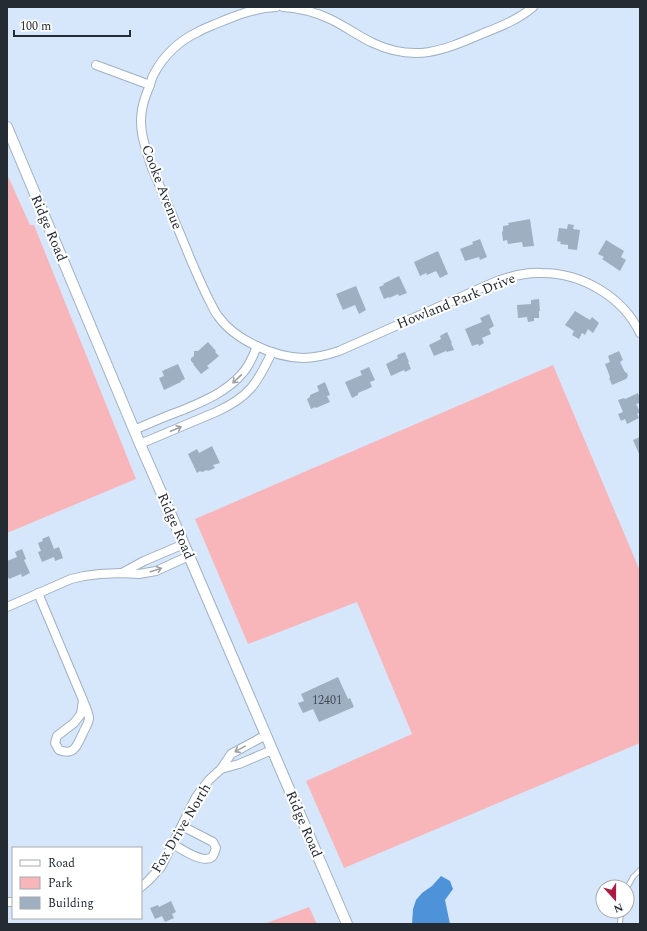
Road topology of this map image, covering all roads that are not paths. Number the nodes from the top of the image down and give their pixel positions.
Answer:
1 (276, 7) edge
2 (283, 7) edge
3 (533, 7) edge
4 (96, 65) dead end
5 (150, 84) junction
6 (7, 127) edge
7 (640, 333) edge
8 (257, 346) junction
9 (272, 352) junction
10 (134, 430) junction
11 (140, 444) junction
12 (184, 544) junction
13 (189, 556) junction
14 (121, 573) junction
15 (38, 593) junction
16 (7, 607) edge
17 (83, 700) junction
18 (266, 735) junction
19 (272, 750) junction
20 (221, 769) junction
21 (182, 826) junction
22 (173, 844) junction
23 (640, 870) edge
24 (632, 879) edge
25 (142, 886) edge
26 (347, 924) edge

1 - 5 street, Cooke Avenue
2 - 3 street
4 - 5 street
5 - 8 street, Cooke Avenue
6 - 10 street, Ridge Road
7 - 9 street, Howland Park Drive
8 - 9 street, Howland Park Drive
8 -> 10 street
11 -> 9 street
10 - 11 street, Ridge Road
11 - 12 street, Ridge Road
12 - 13 street, Ridge Road
12 - 14 street
14 -> 13 street
13 - 18 street, Ridge Road
14 - 15 street
15 - 16 street
15 - 17 street
17 - 17 street
18 - 19 street, Ridge Road
18 -> 20 street, Fox Drive North
19 - 20 street, Fox Drive North
19 - 26 street, Ridge Road
20 - 21 street, Fox Drive North
21 - 22 street, Fox Drive North
21 - 22 street
22 - 25 street, Fox Drive North
23 - 24 lane

